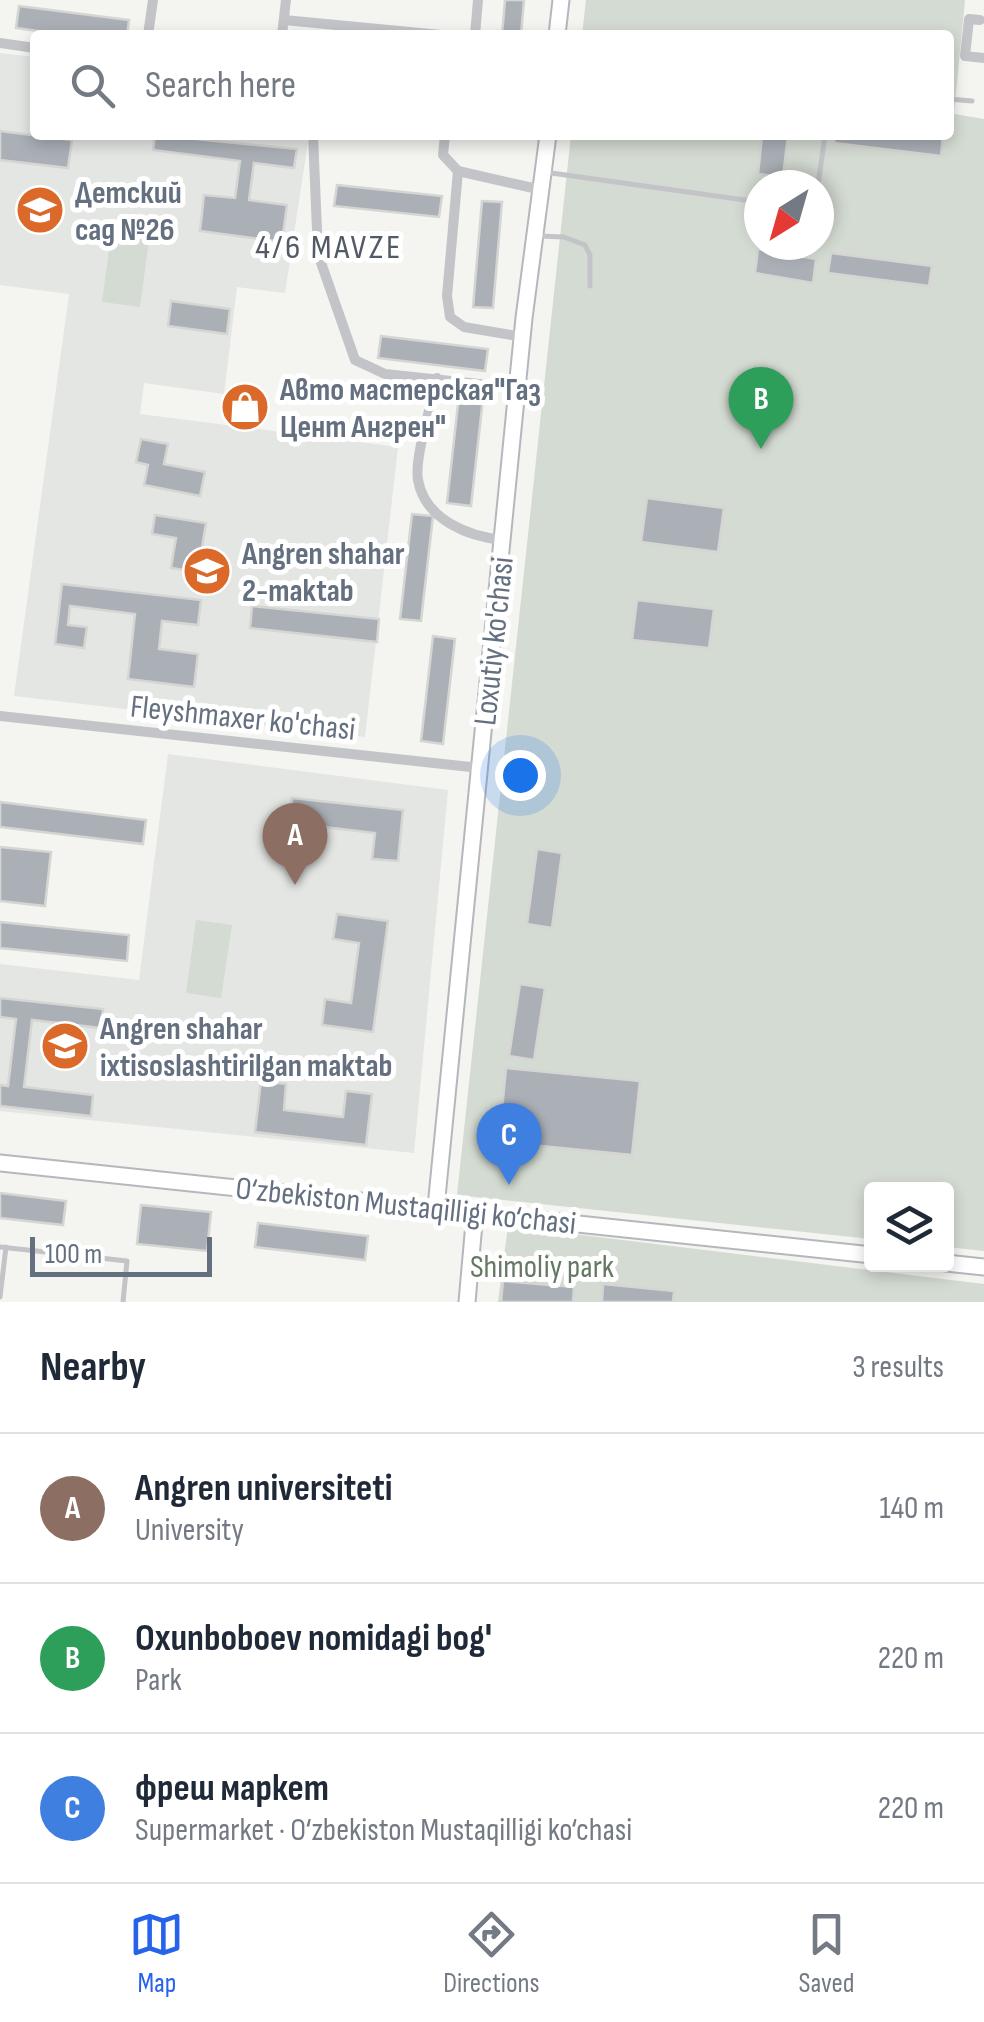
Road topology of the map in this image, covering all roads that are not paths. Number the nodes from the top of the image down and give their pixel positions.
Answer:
1 (153, 0) edge
2 (286, 0) edge
3 (478, 0) edge
4 (561, 0) edge
5 (284, 20) junction
6 (980, 20) dead end
7 (149, 30) edge
8 (283, 30) edge
9 (389, 30) edge
10 (475, 30) edge
11 (558, 30) edge
12 (0, 43) edge
13 (30, 47) edge
14 (984, 58) edge
15 (954, 99) edge
16 (972, 101) dead end
17 (313, 140) edge
18 (444, 140) edge
19 (547, 140) edge
20 (825, 140) edge
21 (820, 170) edge
22 (458, 172) junction
23 (544, 172) junction
24 (542, 190) junction
25 (744, 201) edge
26 (537, 236) junction
27 (590, 286) dead end
28 (523, 337) junction
29 (437, 378) junction
30 (517, 388) junction
31 (504, 540) junction
32 (0, 716) edge
33 (480, 768) junction
34 (0, 1163) edge
35 (436, 1207) junction
36 (475, 1212) junction
37 (3, 1247) edge
38 (864, 1254) edge
39 (954, 1264) edge
40 (984, 1267) edge
41 (0, 1297) edge
42 (124, 1302) edge
43 (467, 1302) edge

1 - 7 street
2 - 5 street
3 - 10 street
4 - 11 street
5 - 8 street
5 - 9 street
6 - 14 street
12 - 13 street
15 - 16 lane
17 - 29 street
18 - 22 street
19 - 23 street, Loxutiy ko'chasi
20 - 21 lane
22 - 24 street
22 - 28 street
23 - 24 street, Loxutiy ko'chasi
23 - 25 lane
24 - 26 street, Loxutiy ko'chasi
26 - 27 lane
26 - 28 street, Loxutiy ko'chasi
28 - 30 street, Loxutiy ko'chasi
29 - 30 street
29 - 31 street
30 - 31 street, Loxutiy ko'chasi
31 - 33 street, Loxutiy ko'chasi
32 - 33 street, Fleyshmaxer ko'chasi
33 - 35 street, Loxutiy ko'chasi
34 - 35 street, O‘zbekiston Mustaqilligi ko‘chasi
35 - 36 street, O‘zbekiston Mustaqilligi ko‘chasi
36 - 38 street, O‘zbekiston Mustaqilligi ko‘chasi
36 - 43 street
37 - 41 lane
37 - 42 lane
39 - 40 street

